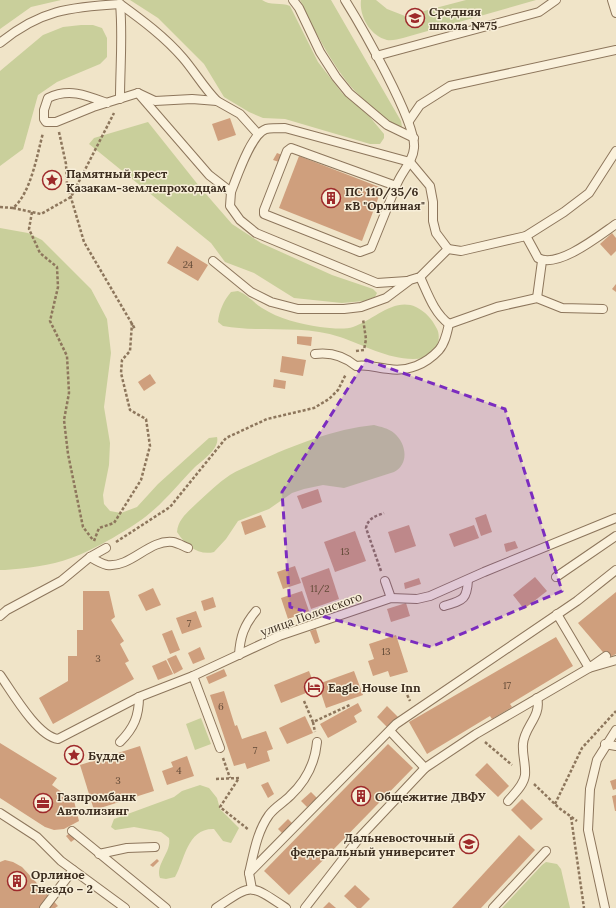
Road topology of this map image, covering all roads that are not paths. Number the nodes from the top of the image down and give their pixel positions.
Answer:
1 (293, 0) edge
2 (345, 0) edge
3 (556, 0) edge
4 (612, 0) edge
5 (120, 4) junction
6 (616, 13) edge
7 (0, 43) edge
8 (616, 50) edge
9 (376, 56) junction
10 (138, 93) junction
11 (120, 99) junction
12 (217, 101) junction
13 (107, 103) junction
14 (409, 121) junction
15 (258, 134) junction
16 (414, 138) junction
17 (616, 151) edge
18 (616, 158) edge
19 (410, 162) junction
20 (608, 165) junction
21 (396, 186) junction
22 (231, 192) junction
23 (616, 224) edge
24 (526, 236) junction
25 (448, 249) junction
26 (213, 261) dead end
27 (542, 261) junction
28 (420, 277) junction
29 (410, 280) junction
30 (538, 298) junction
31 (603, 309) dead end
32 (449, 324) junction
33 (315, 354) dead end
34 (616, 518) edge
35 (616, 536) edge
36 (106, 548) road end
37 (188, 548) dead end
38 (90, 557) junction
39 (616, 570) edge
40 (556, 577) dead end
41 (468, 580) junction
42 (385, 581) road end
43 (391, 598) junction
44 (444, 606) dead end
45 (256, 611) dead end
46 (557, 614) junction
47 (0, 616) edge
48 (239, 655) junction
49 (606, 656) dead end
50 (616, 660) edge
51 (589, 668) junction
52 (0, 675) edge
53 (193, 676) junction
54 (139, 697) junction
55 (537, 698) junction
56 (616, 730) edge
57 (390, 731) junction
58 (120, 742) dead end
59 (317, 742) dead end
60 (605, 744) junction
61 (616, 746) edge
62 (220, 748) road end
63 (425, 768) junction
64 (508, 801) dead end
65 (0, 813) edge
66 (72, 831) dead end
67 (155, 847) dead end
68 (546, 851) dead end
69 (98, 854) junction
70 (73, 870) junction
71 (249, 873) junction
72 (252, 889) junction
73 (44, 908) edge
74 (125, 908) edge
75 (166, 908) edge
76 (216, 908) edge
77 (286, 908) edge
78 (304, 908) edge
79 (493, 908) edge
80 (605, 908) edge

1 - 16 lane
2 - 9 lane
3 - 9 lane
4 - 6 lane
5 - 7 lane
5 - 11 lane
5 - 12 lane
8 - 14 lane
9 - 14 lane
10 - 11 lane
10 - 12 lane
10 - 22 lane
11 - 13 lane
12 - 15 lane
13 - 13 lane
14 - 16 lane
15 - 19 lane
15 - 22 lane
16 - 19 lane
17 - 20 lane
18 - 20 lane
19 - 21 lane
19 - 25 lane
20 - 24 lane
21 - 21 lane
22 - 29 lane
23 - 27 lane
24 - 25 lane
24 - 27 lane
25 - 28 lane
26 - 29 lane
27 - 30 lane
28 - 29 lane
28 - 32 lane
30 - 31 lane
30 - 32 lane
32 - 33 lane
34 - 41 lane, улица Полонского
35 - 40 lane
36 - 38 lane
37 - 38 lane
38 - 47 lane
39 - 46 lane
41 - 43 lane, улица Полонского
41 - 44 lane
42 - 43 lane
43 - 48 lane, улица Полонского
45 - 48 lane
46 - 51 lane
46 - 57 lane
48 - 53 lane, улица Полонского
49 - 51 lane
50 - 51 lane
51 - 55 lane
52 - 54 lane, улица Полонского
53 - 54 lane, улица Полонского
53 - 62 lane
54 - 58 lane
55 - 63 lane
55 - 64 lane
56 - 60 lane
57 - 63 lane
57 - 71 lane
59 - 71 lane
60 - 61 lane
60 - 80 lane
63 - 78 lane
65 - 70 lane
66 - 69 lane
67 - 69 lane
68 - 79 lane
69 - 75 lane
70 - 73 lane
70 - 74 lane
71 - 72 lane
72 - 76 lane
72 - 77 lane

